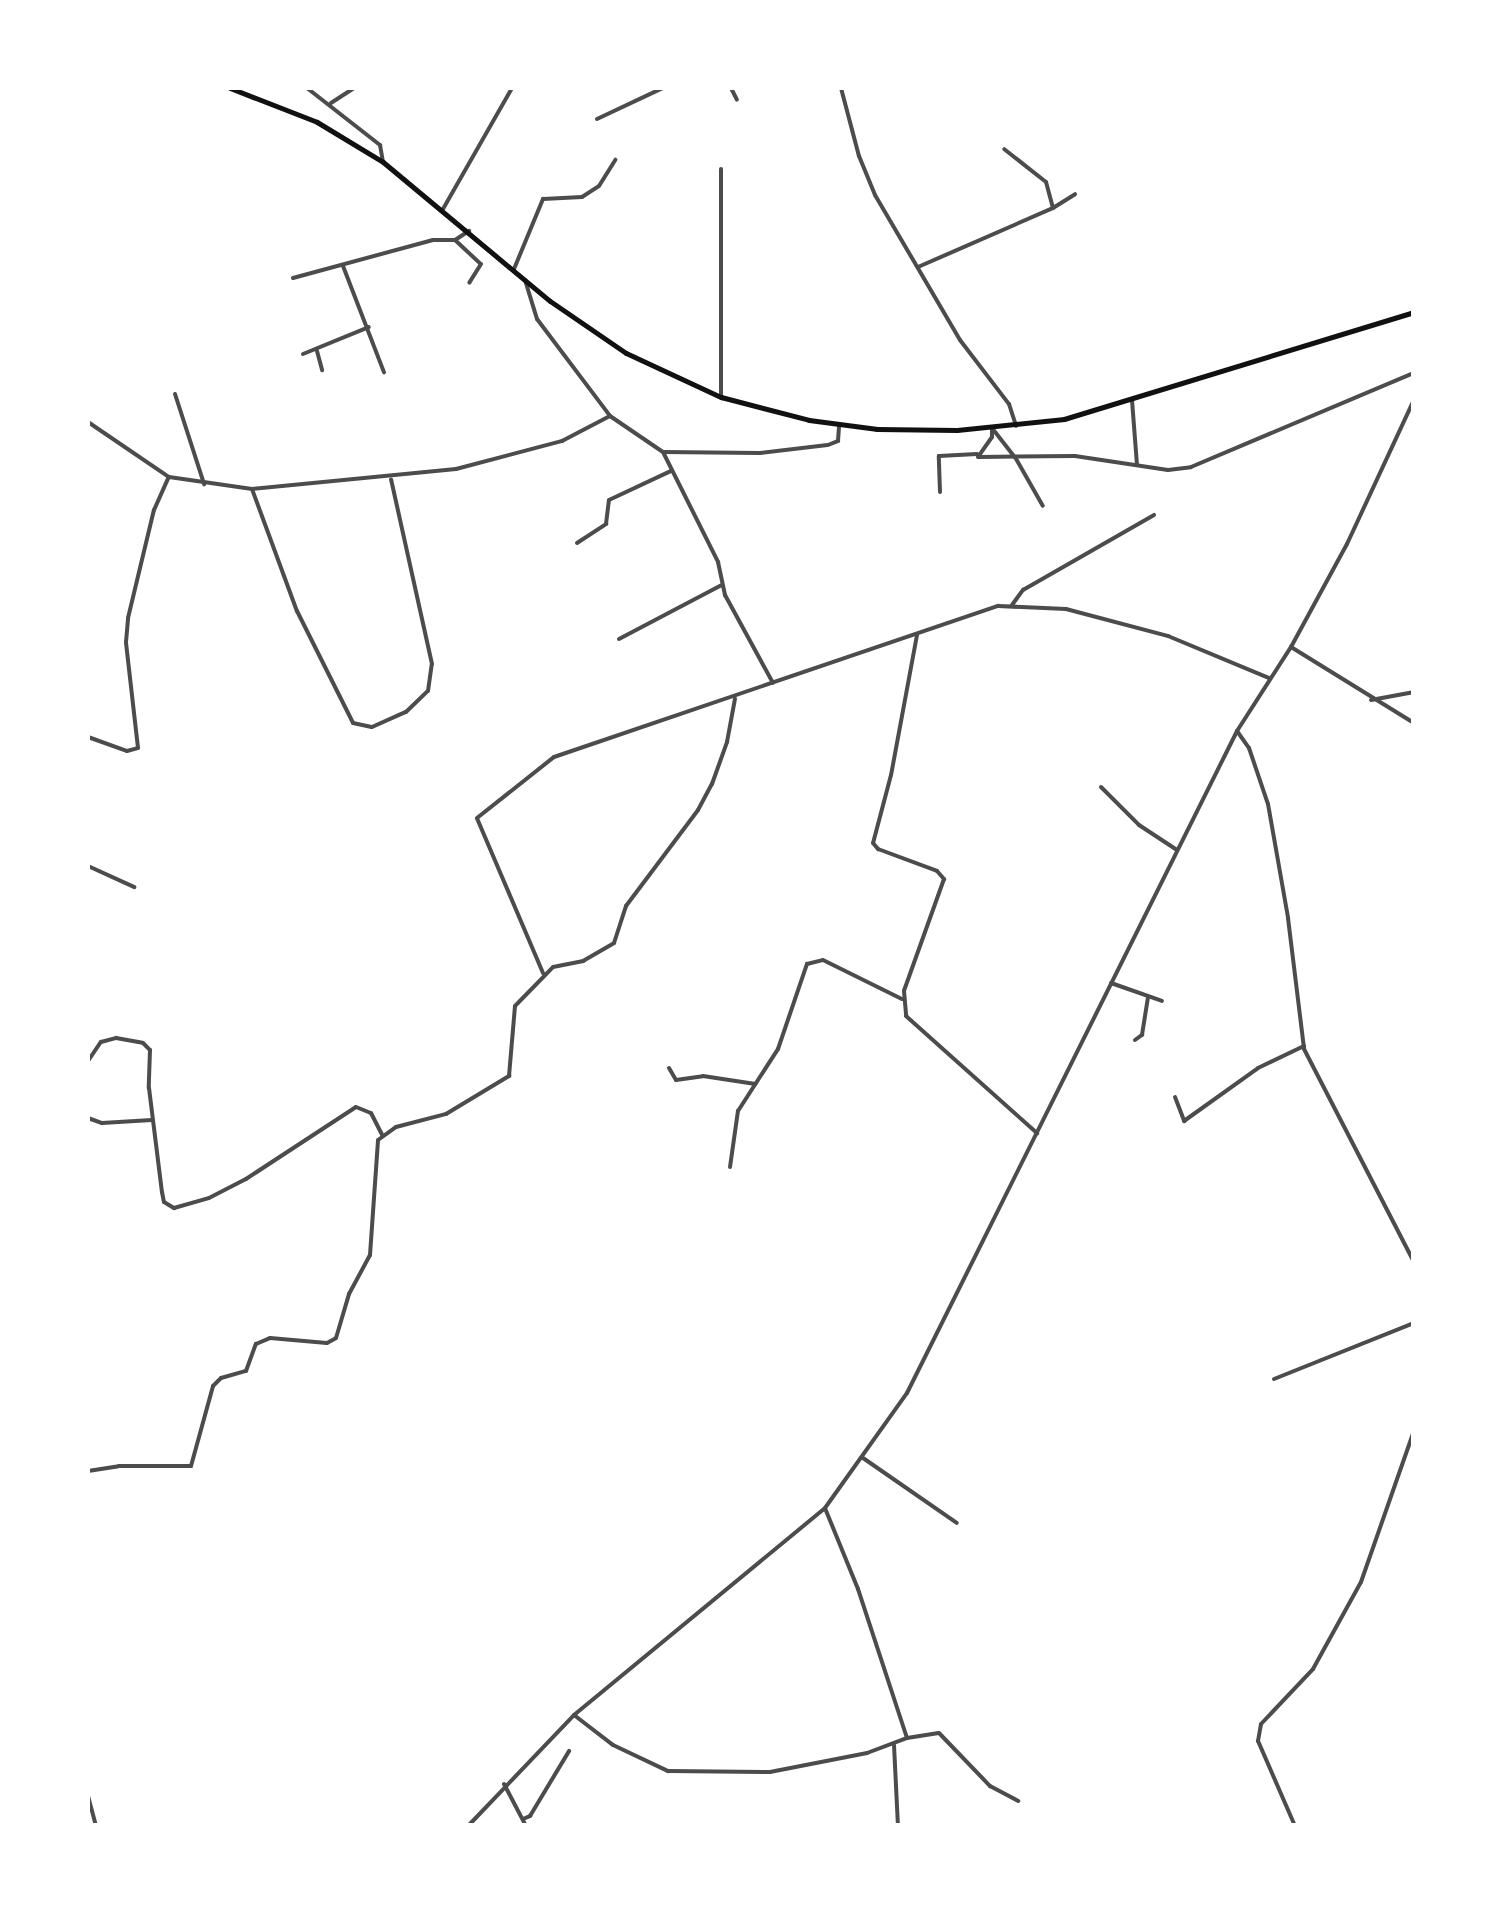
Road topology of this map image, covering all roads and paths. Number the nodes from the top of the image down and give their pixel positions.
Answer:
1 (230, 88) edge
2 (307, 88) edge
3 (354, 88) edge
4 (512, 88) edge
5 (663, 88) edge
6 (731, 88) edge
7 (842, 88) edge
8 (737, 100) dead end
9 (331, 104) junction
10 (596, 119) dead end
11 (1004, 149) dead end
12 (614, 160) dead end
13 (383, 162) junction
14 (721, 169) dead end
15 (1075, 194) dead end
16 (1053, 208) junction
17 (443, 209) junction
18 (469, 231) junction
19 (456, 240) junction
20 (343, 266) junction
21 (918, 267) junction
22 (514, 269) junction
23 (293, 278) dead end
24 (525, 280) junction
25 (468, 283) dead end
26 (1414, 312) edge
27 (369, 327) junction
28 (317, 351) junction
29 (303, 354) dead end
30 (322, 370) dead end
31 (384, 372) dead end
32 (1414, 373) edge
33 (175, 394) dead end
34 (721, 396) junction
35 (1132, 400) junction
36 (1414, 402) edge
37 (610, 416) junction
38 (88, 422) edge
39 (839, 424) junction
40 (1016, 426) junction
41 (992, 428) junction
42 (663, 452) junction
43 (977, 454) junction
44 (1015, 457) junction
45 (1137, 466) junction
46 (672, 472) junction
47 (169, 477) junction
48 (392, 479) junction
49 (204, 484) junction
50 (252, 489) junction
51 (940, 492) dead end
52 (1043, 506) dead end
53 (1154, 515) dead end
54 (576, 543) dead end
55 (722, 585) junction
56 (1012, 605) junction
57 (918, 632) junction
58 (619, 639) dead end
59 (1291, 647) junction
60 (1269, 678) junction
61 (773, 683) junction
62 (1414, 692) edge
63 (735, 699) junction
64 (1370, 700) junction
65 (1414, 723) edge
66 (1237, 732) junction
67 (88, 738) edge
68 (1101, 787) dead end
69 (1178, 850) junction
70 (88, 866) edge
71 (134, 887) dead end
72 (543, 974) junction
73 (1112, 984) junction
74 (902, 998) junction
75 (1148, 998) junction
76 (1162, 1001) dead end
77 (1136, 1040) dead end
78 (1304, 1046) junction
79 (88, 1061) edge
80 (669, 1068) dead end
81 (755, 1084) junction
82 (1174, 1097) dead end
83 (88, 1118) edge
84 (152, 1120) junction
85 (382, 1134) junction
86 (1037, 1134) junction
87 (730, 1167) dead end
88 (1414, 1262) edge
89 (1414, 1322) edge
90 (1274, 1379) dead end
91 (1414, 1432) edge
92 (863, 1458) junction
93 (88, 1470) edge
94 (824, 1508) junction
95 (957, 1523) dead end
96 (574, 1715) junction
97 (908, 1738) junction
98 (894, 1745) junction
99 (569, 1751) dead end
100 (504, 1784) junction
101 (88, 1796) edge
102 (1018, 1801) dead end
103 (523, 1819) junction
104 (96, 1826) edge
105 (468, 1826) edge
106 (526, 1826) edge
107 (898, 1826) edge
108 (1296, 1826) edge

1 - 13 highway
2 - 9 street
3 - 9 street
4 - 17 street
5 - 10 street
6 - 8 street
7 - 21 street
9 - 13 street
11 - 16 street
12 - 22 street
13 - 17 highway
14 - 34 street
15 - 16 street
16 - 21 street
17 - 18 highway
18 - 19 street
18 - 22 highway
19 - 20 street
19 - 25 street
20 - 23 street
20 - 27 street
21 - 40 street
22 - 24 highway
24 - 34 highway
24 - 37 street
26 - 35 highway
27 - 28 street
27 - 31 street
28 - 29 street
28 - 30 street
32 - 45 street
33 - 49 street
34 - 39 highway
35 - 40 highway
35 - 45 street
36 - 59 street
37 - 42 street
37 - 48 street
38 - 47 street
39 - 41 highway
39 - 42 street
40 - 41 highway
41 - 43 street
41 - 44 street
42 - 46 street
43 - 44 street
43 - 51 street
44 - 45 street
44 - 52 street
46 - 54 street
46 - 55 street
47 - 49 street
47 - 67 street
48 - 50 street
48 - 50 street
49 - 50 street
53 - 56 street
55 - 58 street
55 - 61 street
56 - 57 street
56 - 60 street
57 - 61 street
57 - 74 street
59 - 60 street
59 - 64 street
60 - 66 street
61 - 63 street
62 - 64 street
63 - 72 street
63 - 72 street
64 - 65 street
66 - 69 street
66 - 78 street
68 - 69 street
69 - 73 street
70 - 71 street
72 - 85 street
73 - 75 street
73 - 86 street
74 - 81 street
74 - 86 street
75 - 76 street
75 - 77 street
78 - 82 street
78 - 88 street
79 - 84 street
80 - 81 street
81 - 87 street
83 - 84 street
84 - 85 street
85 - 93 street
86 - 92 street
89 - 90 street
91 - 108 street
92 - 94 street
92 - 95 street
94 - 96 street
94 - 97 street
96 - 98 street
96 - 100 street
97 - 98 street
97 - 102 street
98 - 107 street
99 - 103 street
100 - 103 street
100 - 105 street
101 - 104 street
103 - 106 street

